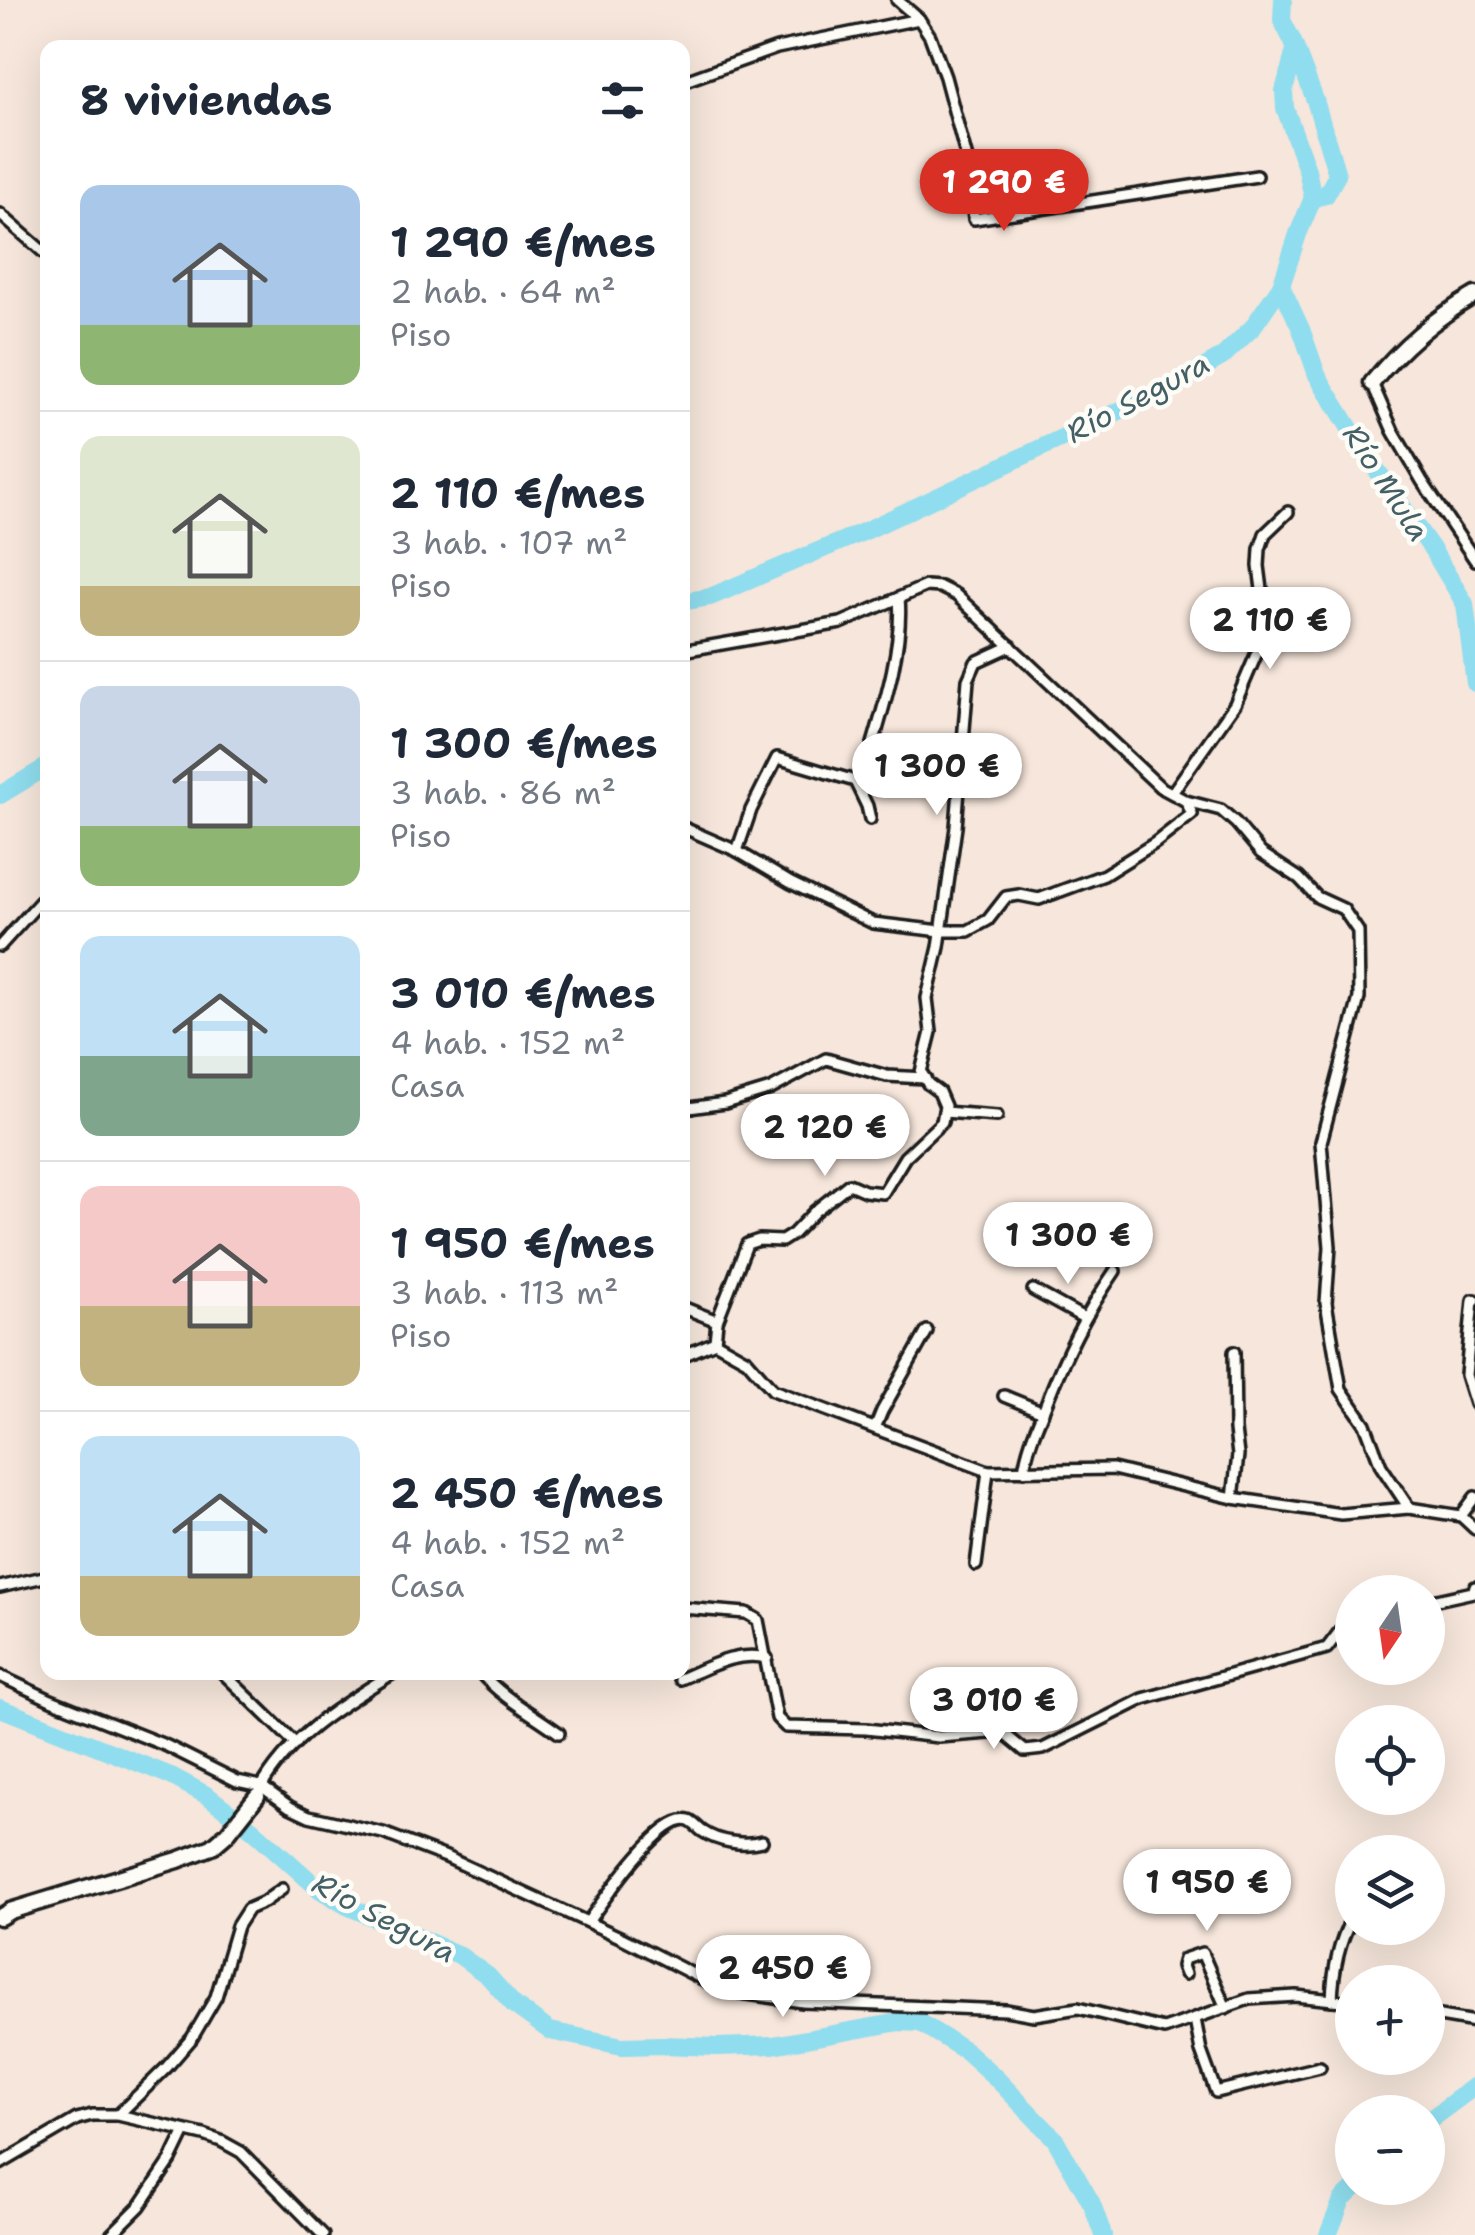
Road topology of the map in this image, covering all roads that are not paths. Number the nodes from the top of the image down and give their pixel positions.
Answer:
1 (898, 0) edge
2 (919, 19) junction
3 (690, 79) edge
4 (1257, 176) dead end
5 (0, 214) edge
6 (40, 249) edge
7 (1475, 296) edge
8 (1372, 383) joint
9 (1288, 512) dead end
10 (1475, 560) edge
11 (899, 598) junction
12 (1010, 646) junction
13 (690, 650) edge
14 (855, 782) junction
15 (1172, 793) junction
16 (1186, 801) junction
17 (870, 819) dead end
18 (690, 830) edge
19 (737, 850) junction
20 (40, 901) edge
21 (941, 932) junction
22 (0, 946) edge
23 (925, 1078) junction
24 (690, 1108) edge
25 (944, 1112) junction
26 (997, 1116) dead end
27 (1115, 1271) dead end
28 (1033, 1290) dead end
29 (1475, 1300) edge
30 (690, 1309) edge
31 (1084, 1318) junction
32 (717, 1321) junction
33 (927, 1331) dead end
34 (716, 1342) junction
35 (1234, 1352) dead end
36 (690, 1353) edge
37 (1004, 1396) dead end
38 (1475, 1404) edge
39 (1043, 1412) junction
40 (875, 1428) junction
41 (1024, 1471) junction
42 (988, 1472) junction
43 (1475, 1496) edge
44 (1233, 1498) junction
45 (1409, 1508) junction
46 (1462, 1516) junction
47 (1475, 1528) edge
48 (976, 1565) dead end
49 (40, 1578) edge
50 (0, 1587) edge
51 (1475, 1588) edge
52 (1445, 1598) edge
53 (690, 1609) edge
54 (1335, 1637) edge
55 (767, 1658) junction
56 (690, 1675) edge
57 (0, 1676) edge
58 (230, 1680) edge
59 (381, 1680) edge
60 (487, 1680) edge
61 (559, 1733) dead end
62 (296, 1744) junction
63 (259, 1791) junction
64 (762, 1841) dead end
65 (282, 1889) dead end
66 (0, 1916) edge
67 (588, 1922) junction
68 (1341, 1945) edge
69 (1186, 1974) dead end
70 (1332, 2000) junction
71 (1335, 2000) edge
72 (1226, 2008) junction
73 (1445, 2017) edge
74 (1195, 2019) junction
75 (1475, 2022) edge
76 (1320, 2067) dead end
77 (118, 2114) junction
78 (185, 2131) junction
79 (0, 2164) edge
80 (111, 2235) edge
81 (324, 2235) edge

1 - 2 street
2 - 3 street
2 - 4 street
5 - 6 street
7 - 8 street
8 - 10 street
9 - 15 street
11 - 12 street
11 - 13 street
11 - 14 street
12 - 15 street
12 - 21 street
14 - 17 street
14 - 19 street
15 - 16 street
16 - 21 street
16 - 45 street
18 - 19 street
19 - 21 street
20 - 22 street
21 - 23 street
23 - 24 street
23 - 25 street
25 - 26 street
25 - 32 street
27 - 31 street
28 - 31 street
29 - 38 street
30 - 32 street
31 - 39 street
32 - 34 street
33 - 40 street
34 - 36 street
34 - 40 street
35 - 44 street
37 - 39 street
39 - 41 street
40 - 42 street
41 - 42 street
41 - 44 street
42 - 48 street
43 - 46 street
44 - 45 street
45 - 46 street
46 - 47 street
49 - 50 street
51 - 52 street
53 - 55 street
54 - 55 street
55 - 56 street
57 - 63 street
58 - 62 street
59 - 62 street
60 - 61 street
62 - 63 street
63 - 66 street
63 - 67 street
64 - 67 street
65 - 77 street
67 - 74 street
68 - 70 street
69 - 72 street
70 - 71 street
70 - 72 street
72 - 74 street
73 - 75 street
74 - 76 street
77 - 78 street
77 - 79 street
78 - 80 street
78 - 81 street

